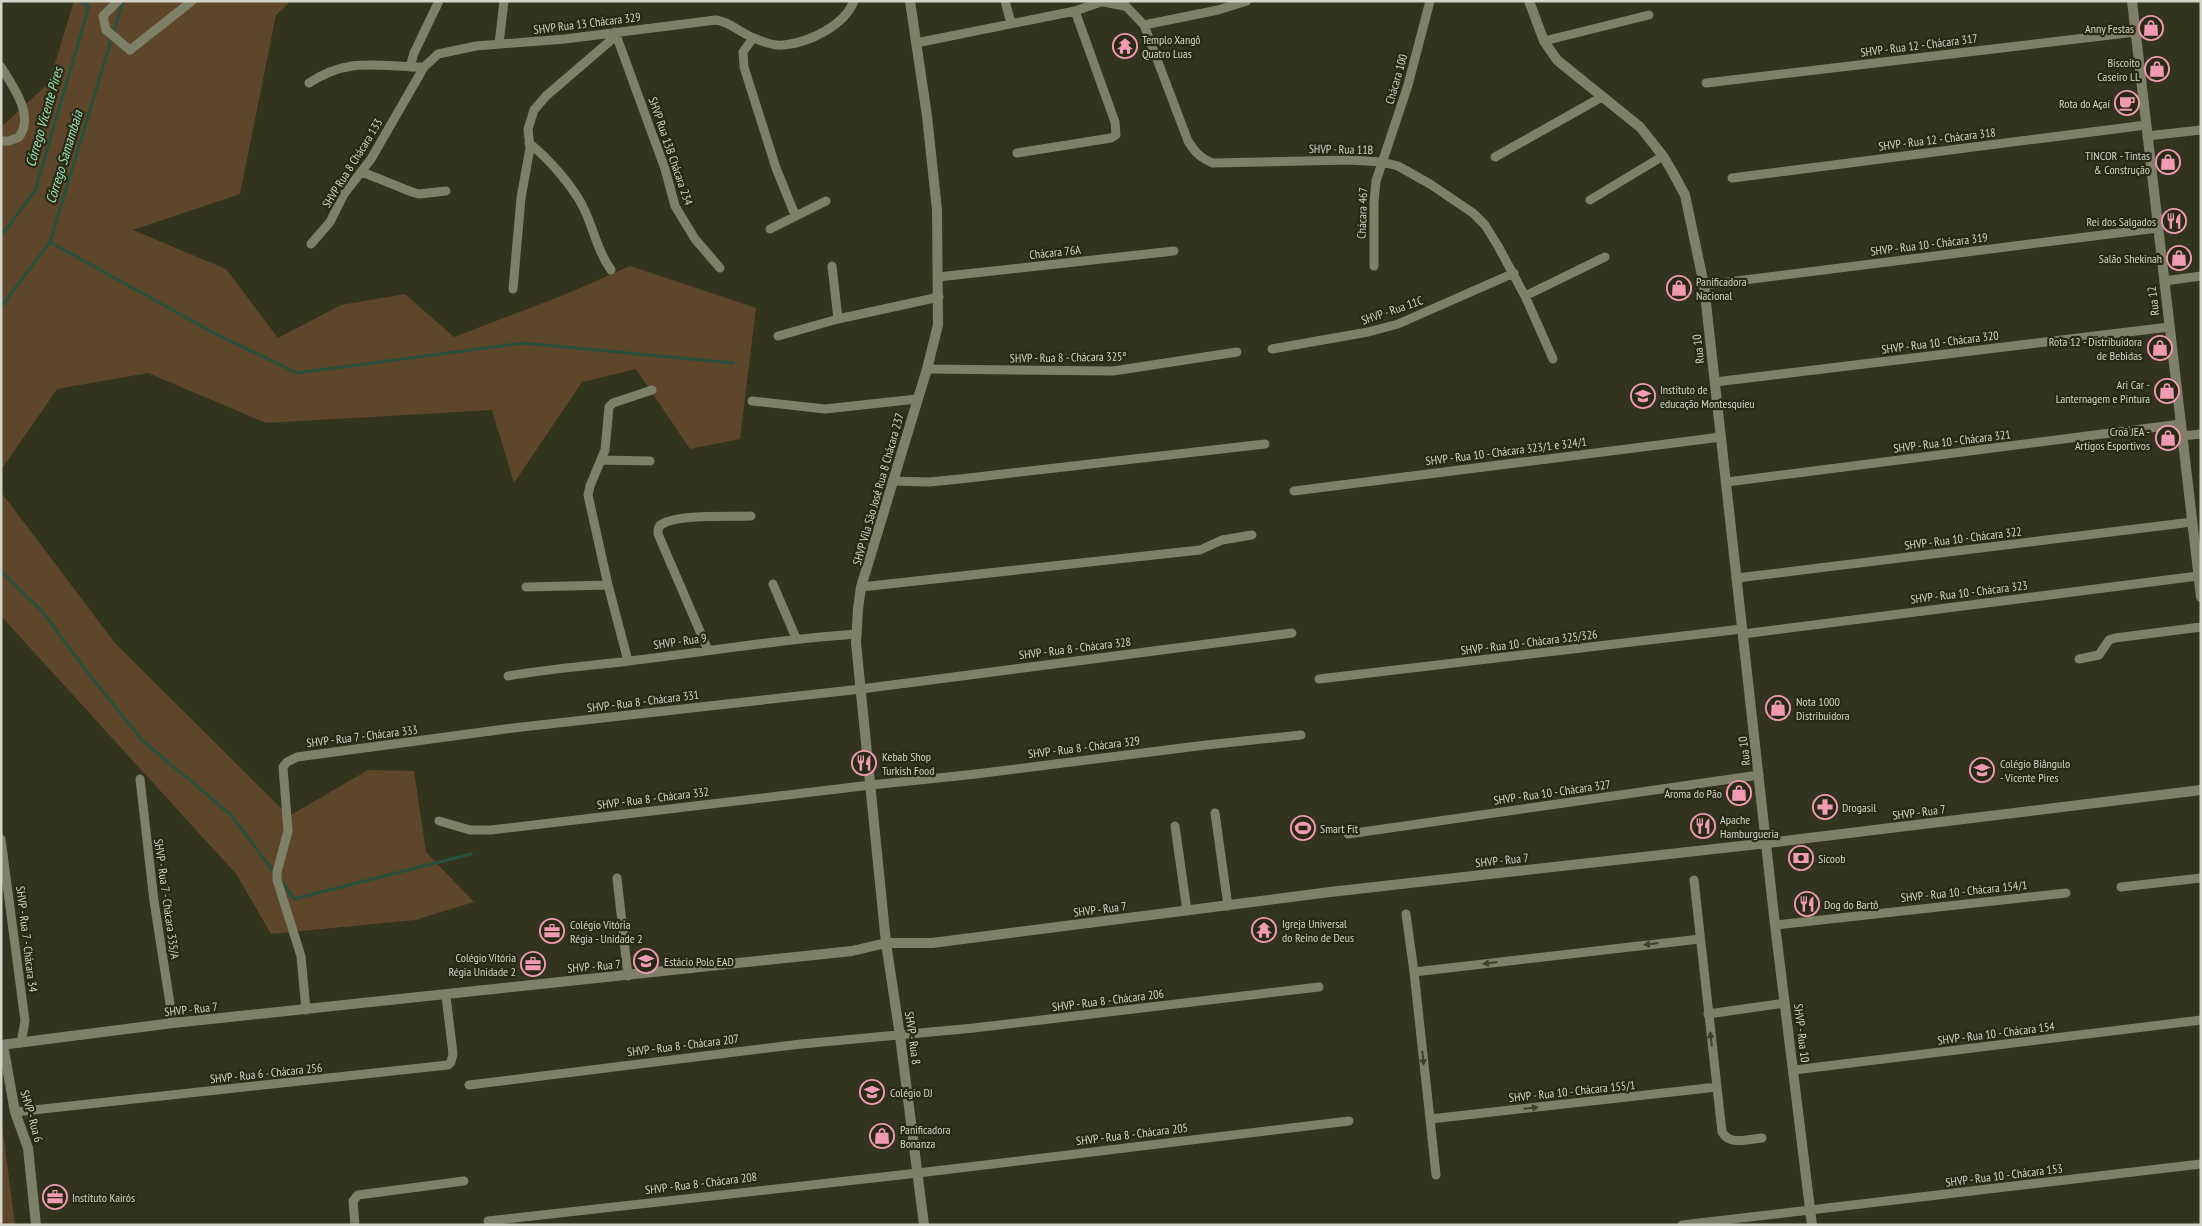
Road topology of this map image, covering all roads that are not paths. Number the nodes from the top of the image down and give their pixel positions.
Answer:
1 (118, 1) edge
2 (192, 1) edge
3 (439, 1) edge
4 (504, 1) edge
5 (854, 1) edge
6 (910, 1) edge
7 (1005, 1) edge
8 (1102, 1) edge
9 (1247, 1) edge
10 (1430, 1) edge
11 (1529, 1) edge
12 (2132, 1) edge
13 (1122, 4) edge
14 (1081, 7) edge
15 (1648, 15) dead end
16 (1011, 23) junction
17 (1144, 25) junction
18 (2136, 32) junction
19 (616, 33) junction
20 (753, 38) junction
21 (1544, 41) junction
22 (499, 44) junction
23 (916, 44) junction
24 (1, 67) edge
25 (410, 67) junction
26 (424, 67) junction
27 (309, 83) dead end
28 (1706, 83) dead end
29 (1602, 96) junction
30 (2146, 125) junction
31 (2201, 130) edge
32 (2147, 136) junction
33 (1, 141) edge
34 (529, 143) junction
35 (1017, 153) dead end
36 (1663, 156) junction
37 (1495, 157) dead end
38 (1382, 162) junction
39 (362, 172) junction
40 (1732, 178) dead end
41 (446, 191) dead end
42 (826, 200) dead end
43 (1590, 200) dead end
44 (795, 215) junction
45 (2158, 228) junction
46 (770, 229) dead end
47 (311, 244) dead end
48 (1174, 250) dead end
49 (1605, 257) dead end
50 (832, 266) dead end
51 (1374, 266) dead end
52 (720, 268) dead end
53 (611, 270) dead end
54 (1514, 273) junction
55 (2201, 276) edge
56 (938, 277) junction
57 (2164, 281) junction
58 (1704, 285) junction
59 (513, 289) dead end
60 (1525, 296) junction
61 (939, 297) junction
62 (838, 319) junction
63 (2169, 327) junction
64 (778, 336) dead end
65 (1272, 349) dead end
66 (1237, 352) dead end
67 (1553, 360) dead end
68 (927, 369) junction
69 (1715, 382) junction
70 (652, 390) dead end
71 (917, 399) junction
72 (752, 401) dead end
73 (2181, 424) junction
74 (2201, 434) edge
75 (2182, 436) junction
76 (1721, 437) junction
77 (1266, 444) dead end
78 (601, 460) junction
79 (650, 460) dead end
80 (892, 482) junction
81 (1726, 482) junction
82 (1294, 491) dead end
83 (751, 516) dead end
84 (2192, 522) junction
85 (1252, 535) dead end
86 (2198, 576) junction
87 (1737, 578) junction
88 (773, 584) dead end
89 (608, 585) junction
90 (526, 587) dead end
91 (862, 587) junction
92 (2201, 596) edge
93 (2201, 627) edge
94 (1743, 631) junction
95 (1292, 633) dead end
96 (856, 634) junction
97 (796, 638) junction
98 (708, 650) junction
99 (2079, 658) dead end
100 (628, 661) junction
101 (508, 676) dead end
102 (1319, 680) dead end
103 (861, 689) junction
104 (1301, 735) dead end
105 (428, 741) joint
106 (1759, 775) junction
107 (140, 779) dead end
108 (871, 785) junction
109 (2201, 790) edge
110 (1215, 813) dead end
111 (439, 821) dead end
112 (1175, 826) dead end
113 (1348, 834) dead end
114 (1, 839) edge
115 (1768, 843) junction
116 (617, 878) dead end
117 (2201, 878) edge
118 (1694, 880) dead end
119 (2121, 887) dead end
120 (2066, 893) dead end
121 (1228, 906) junction
122 (1187, 910) junction
123 (1406, 914) dead end
124 (1776, 925) junction
125 (1700, 939) junction
126 (886, 944) junction
127 (1414, 972) junction
128 (628, 976) junction
129 (1319, 987) dead end
130 (446, 996) junction
131 (1785, 1003) junction
132 (306, 1010) junction
133 (1708, 1014) junction
134 (2201, 1020) edge
135 (173, 1023) junction
136 (900, 1036) junction
137 (22, 1043) junction
138 (2, 1045) edge
139 (1794, 1070) junction
140 (469, 1085) dead end
141 (1717, 1087) junction
142 (15, 1112) junction
143 (1430, 1119) junction
144 (1349, 1121) dead end
145 (1762, 1138) dead end
146 (2201, 1164) edge
147 (918, 1173) junction
148 (1436, 1175) dead end
149 (464, 1181) dead end
150 (1811, 1210) junction
151 (488, 1221) dead end
152 (36, 1225) edge
153 (355, 1225) edge
154 (924, 1225) edge
155 (1682, 1225) edge
156 (1812, 1225) edge

1 - 2 street
3 - 25 street
4 - 22 street
5 - 20 street, SHVP Rua 13 Chácara 329
6 - 23 street, SHVP Vila São José Rua 8 Chácara 237
7 - 16 street
8 - 13 street, SHVP - Rua 11B
8 - 14 street, SHVP - Rua 11B
9 - 17 street
10 - 38 street, Chácara 100
11 - 21 street, Rua 10
12 - 18 street, Rua 12
13 - 17 street, SHVP - Rua 11B
14 - 16 street, SHVP - Rua 11B
14 - 35 street
15 - 21 street
16 - 23 street, SHVP - Rua 11B
17 - 38 street, SHVP - Rua 11B
18 - 28 street, SHVP - Rua 12 - Chácara 317
18 - 30 street, Rua 12
19 - 20 street, SHVP Rua 13 Chácara 329
19 - 22 street, SHVP Rua 13 Chácara 329
19 - 34 street
19 - 52 street, SHVP Rua 13B Chácara 234
20 - 44 street
21 - 29 street, Rua 10
22 - 26 street, SHVP Rua 13 Chácara 329
23 - 56 street, SHVP Vila São José Rua 8 Chácara 237
24 - 33 street
25 - 26 street
25 - 27 street
26 - 39 street, SHVP Rua 8 Chácara 133
29 - 36 street, Rua 10
29 - 37 street
30 - 32 street, Rua 12
30 - 40 street, SHVP - Rua 12 - Chácara 318
31 - 32 street
32 - 45 street, Rua 12
34 - 53 street
34 - 59 street
36 - 43 street
36 - 58 street, Rua 10
38 - 51 street, Chácara 467
38 - 54 street, SHVP - Rua 11B
39 - 41 street
39 - 47 street, SHVP Rua 8 Chácara 133
42 - 44 street
44 - 46 street
45 - 57 street, Rua 12
45 - 58 street, SHVP - Rua 10 - Chácara 319
48 - 56 street, Chácara 76A
49 - 60 street
50 - 62 street
54 - 60 street, SHVP - Rua 11B
54 - 65 street, SHVP - Rua 11C
55 - 57 street
56 - 61 street, SHVP Vila São José Rua 8 Chácara 237
57 - 63 street, Rua 12
58 - 69 street, Rua 10
60 - 67 street, SHVP - Rua 11B
61 - 62 street
61 - 68 street, SHVP Vila São José Rua 8 Chácara 237
62 - 64 street
63 - 69 street, SHVP - Rua 10 - Chácara 320
63 - 73 street, Rua 12
66 - 68 street, SHVP - Rua 8 - Chácara 325ª
68 - 71 street, SHVP Vila São José Rua 8 Chácara 237
69 - 76 street, Rua 10
70 - 78 street
71 - 72 street
71 - 80 street, SHVP Vila São José Rua 8 Chácara 237
73 - 75 street, Rua 12
73 - 81 street, SHVP - Rua 10 - Chácara 321
74 - 75 street
75 - 84 street, Rua 12
76 - 81 street, Rua 10
76 - 82 street, SHVP - Rua 10 - Chácara 323/1 e 324/1
77 - 80 street
78 - 79 street
78 - 89 street
80 - 91 street, SHVP Vila São José Rua 8 Chácara 237
81 - 87 street, Rua 10
83 - 98 street
84 - 86 street, Rua 12
84 - 87 street, SHVP - Rua 10 - Chácara 322
85 - 91 street
86 - 92 street, Rua 12
86 - 94 street, SHVP - Rua 10 - Chácara 323
87 - 94 street, Rua 10
88 - 97 street
89 - 90 street
89 - 100 street
91 - 96 street, SHVP Vila São José Rua 8 Chácara 237
93 - 99 street
94 - 102 street, SHVP - Rua 10 - Chácara 325/326
94 - 106 street, Rua 10
95 - 103 street, SHVP - Rua 8 - Chácara 328
96 - 97 street, SHVP - Rua 9
96 - 103 street, SHVP Vila São José Rua 8 Chácara 237
97 - 98 street, SHVP - Rua 9
98 - 100 street, SHVP - Rua 9
100 - 101 street, SHVP - Rua 9
103 - 105 street, SHVP - Rua 8 - Chácara 331
103 - 108 street, SHVP Vila São José Rua 8 Chácara 237
104 - 108 street, SHVP - Rua 8 - Chácara 329
105 - 132 street, SHVP - Rua 7 - Chácara 333
106 - 113 street, SHVP - Rua 10 - Chácara 327
106 - 115 street, Rua 10
107 - 135 street, SHVP - Rua 7 - Chácara 335/A
108 - 111 street, SHVP - Rua 8 - Chácara 332
108 - 126 street, SHVP Vila São José Rua 8 Chácara 237
109 - 115 street, SHVP - Rua 7
110 - 121 street
112 - 122 street
114 - 137 street, SHVP - Rua 7 - Chácara 34
115 - 121 street, SHVP - Rua 7
115 - 124 street, SHVP - Rua 10
116 - 128 street
117 - 119 street
118 - 125 street
120 - 124 street, SHVP - Rua 10 - Chácara 154/1
121 - 122 street, SHVP - Rua 7
122 - 126 street, SHVP - Rua 7
123 - 127 street
124 - 131 street, SHVP - Rua 10
125 -> 127 street
125 - 133 street
126 - 128 street, SHVP - Rua 7
126 - 136 street, SHVP - Rua 8
127 -> 143 street
128 - 130 street, SHVP - Rua 7
129 - 136 street, SHVP - Rua 8 - Chácara 206
130 - 132 street, SHVP - Rua 7
130 - 142 street, SHVP - Rua 6 - Chácara 256
131 - 133 street
131 - 139 street, SHVP - Rua 10
132 - 135 street, SHVP - Rua 7
141 -> 133 street
134 - 139 street, SHVP - Rua 10 - Chácara 154
135 - 137 street, SHVP - Rua 7
136 - 140 street, SHVP - Rua 8 - Chácara 207
136 - 147 street, SHVP - Rua 8
137 - 138 street, SHVP - Rua 7
138 - 142 street, SHVP - Rua 6
139 - 150 street, SHVP - Rua 10
143 -> 141 street, SHVP - Rua 10 - Chácara 155/1
141 - 145 street
142 - 152 street, SHVP - Rua 6
143 - 148 street
144 - 147 street, SHVP - Rua 8 - Chácara 205
146 - 150 street, SHVP - Rua 10 - Chácara 153
147 - 151 street, SHVP - Rua 8 - Chácara 208
147 - 154 street, SHVP - Rua 8
149 - 153 street
150 - 155 street, SHVP - Rua 10 - Chácara 153
150 - 156 street, SHVP - Rua 10

